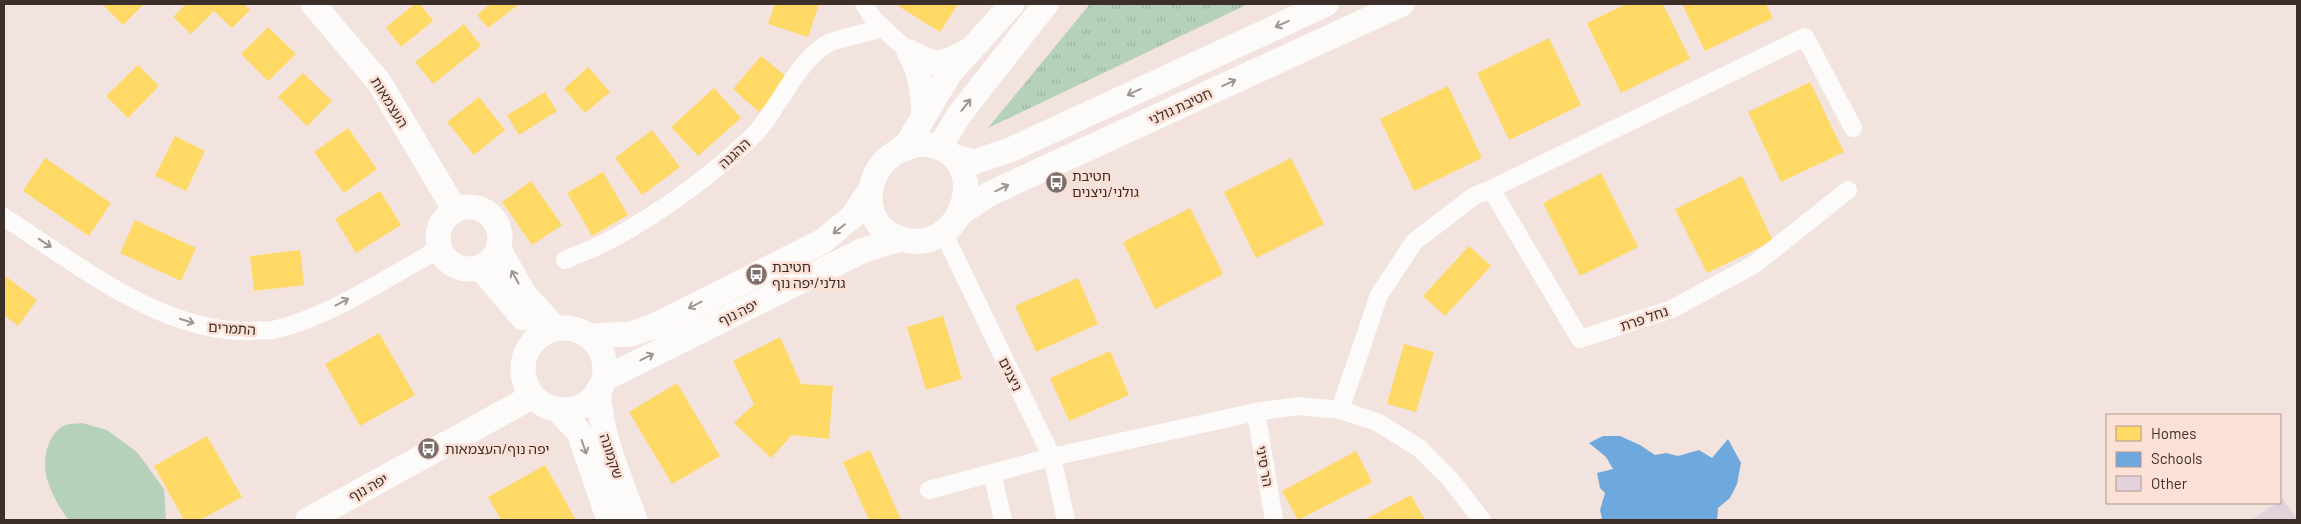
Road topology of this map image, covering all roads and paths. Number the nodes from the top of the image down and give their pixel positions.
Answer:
1 (313, 4) edge
2 (864, 4) edge
3 (1012, 4) edge
4 (1046, 4) edge
5 (1326, 4) edge
6 (1402, 4) edge
7 (882, 28) junction
8 (972, 48) junction
9 (909, 52) junction
10 (924, 114) junction
11 (1853, 128) dead end
12 (898, 151) junction
13 (948, 152) junction
14 (1491, 189) junction
15 (1848, 190) dead end
16 (869, 192) junction
17 (455, 210) junction
18 (961, 213) junction
19 (4, 217) edge
20 (943, 232) junction
21 (901, 239) junction
22 (438, 245) junction
23 (498, 248) junction
24 (565, 260) dead end
25 (480, 267) junction
26 (547, 333) junction
27 (589, 336) junction
28 (601, 385) junction
29 (533, 396) junction
30 (557, 409) junction
31 (1340, 410) junction
32 (1256, 412) junction
33 (1052, 458) junction
34 (992, 473) junction
35 (929, 490) dead end
36 (308, 520) edge
37 (609, 520) edge
38 (635, 520) edge
39 (1003, 520) edge
40 (1066, 520) edge
41 (1274, 520) edge
42 (1482, 520) edge

1 - 17 street, העצמאות
2 - 7 street
3 - 8 street
13 -> 4 street
5 -> 13 street
18 -> 6 street, חטיבת גולני
7 - 9 street
7 - 24 street, ההגנה
8 - 9 street
8 - 10 street
9 - 10 street
10 - 12 street
11 - 14 street
12 - 13 street
12 - 16 street
13 - 18 street
14 - 15 street, נחל פרת
14 - 31 street
16 - 21 street
16 -> 27 street, יפה נוף
17 - 22 street
17 - 23 street
18 - 20 street
19 -> 22 street, התמרים
20 - 21 street
20 - 33 street, ניצנים
28 -> 21 street, יפה נוף
22 - 25 street
23 - 25 street
26 -> 23 street
25 - 26 street
26 - 27 street
26 - 29 street
27 - 28 street
28 - 30 street
28 - 38 street, שקמונה
29 - 30 street
29 - 36 street, יפה נוף
30 -> 37 street, שקמונה
31 - 32 street
31 - 42 street
32 - 33 street
32 - 41 street, הר סיני
33 - 34 street
33 - 40 street, ניצנים
34 - 35 street
34 - 39 street

